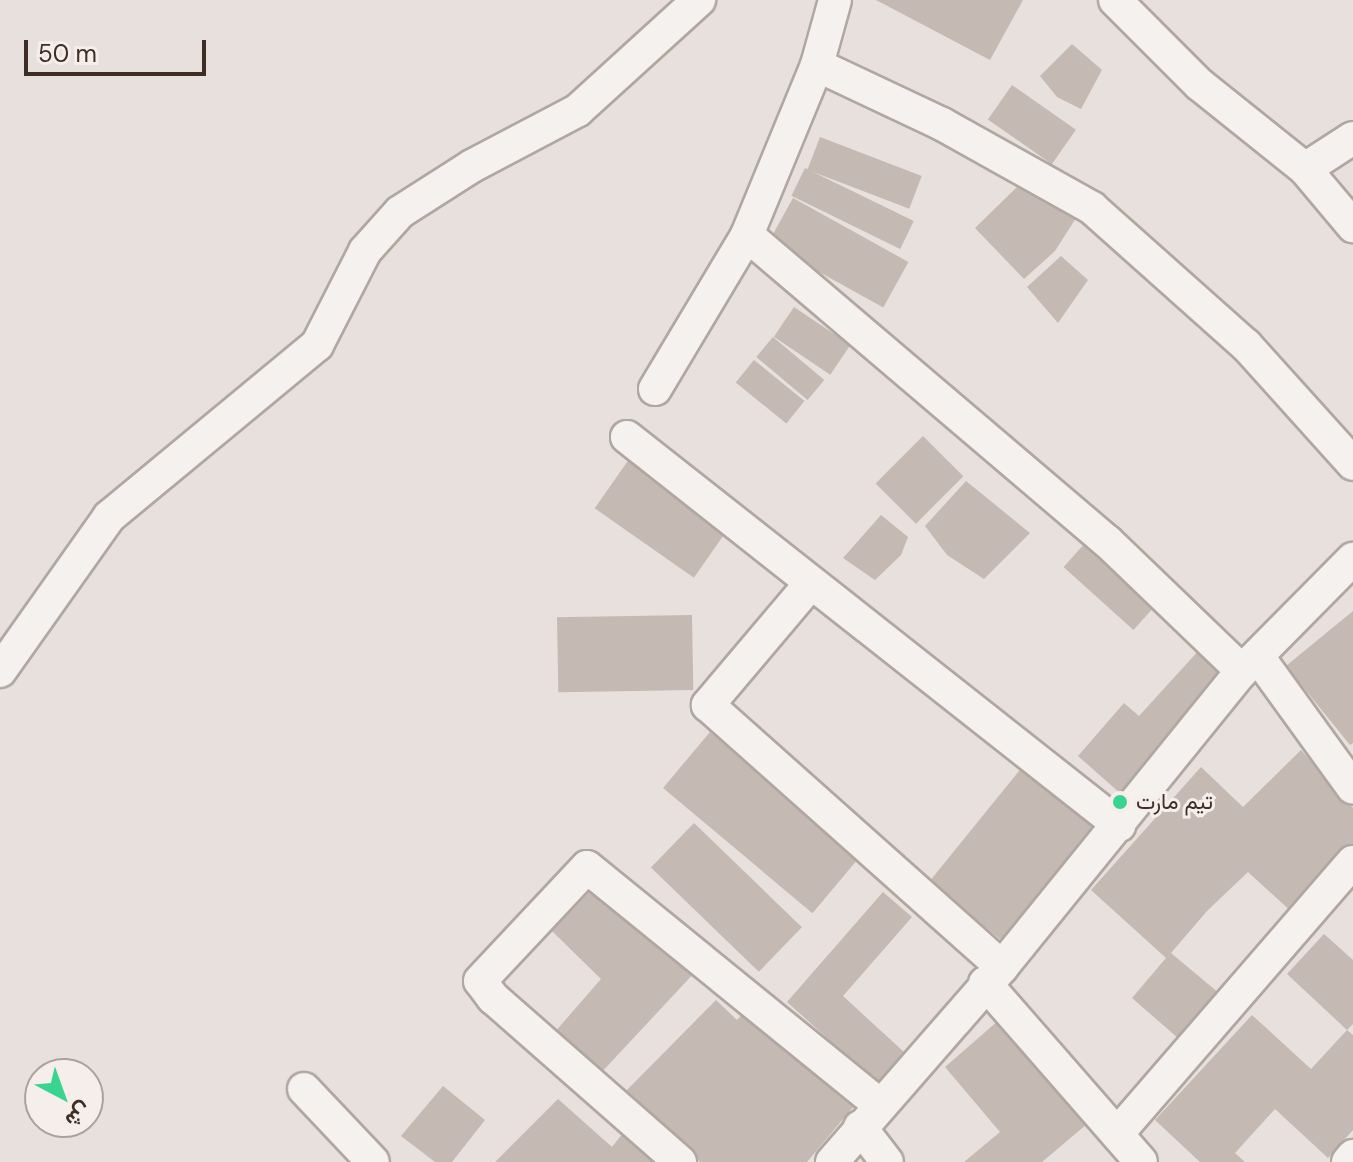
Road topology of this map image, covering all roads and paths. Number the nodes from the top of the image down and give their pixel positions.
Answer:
1 (699, 0) edge
2 (835, 0) edge
3 (1115, 0) edge
4 (817, 65) junction
5 (1353, 138) edge
6 (1305, 169) junction
7 (1353, 226) edge
8 (747, 235) junction
9 (655, 389) dead end
10 (627, 437) dead end
11 (1353, 464) edge
12 (1353, 559) edge
13 (811, 583) junction
14 (1251, 665) junction
15 (0, 671) edge
16 (1353, 788) edge
17 (1119, 825) junction
18 (1353, 862) edge
19 (993, 975) junction
20 (304, 1089) dead end
21 (870, 1115) junction
22 (1117, 1134) junction
23 (1353, 1156) edge
24 (373, 1162) edge
25 (680, 1162) edge
26 (832, 1162) edge
27 (887, 1162) edge
28 (1141, 1162) edge
29 (1348, 1162) edge

1 - 15 street
2 - 4 street
3 - 6 street
4 - 8 street
4 - 11 street
5 - 6 street
6 - 7 street
8 - 9 street
8 - 14 street
10 - 13 street
12 - 14 street
13 - 17 street
13 - 19 street
14 - 16 street
14 - 17 street
17 - 19 street
18 - 22 street
19 - 21 street
19 - 22 street
20 - 24 street
21 - 25 street
21 - 26 street
21 - 27 street
22 - 28 street
23 - 29 street

